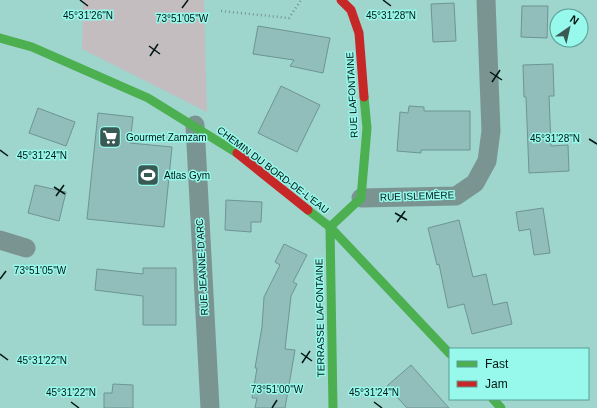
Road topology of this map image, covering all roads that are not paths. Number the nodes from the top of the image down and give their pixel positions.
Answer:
1 (342, 0) edge
2 (486, 0) edge
3 (0, 38) edge
4 (195, 125) junction
5 (361, 198) junction
6 (330, 227) junction
7 (0, 240) edge
8 (26, 248) dead end
9 (449, 353) edge
10 (494, 400) edge
11 (210, 408) edge
12 (333, 408) edge
13 (501, 408) edge

1 - 5 street, RUE LAFONTAINE
2 - 5 street, RUE ISLEMÈRE
3 - 4 street, CHEMIN DU BORD-DE-L'EAU
4 - 6 street, CHEMIN DU BORD-DE-L'EAU
4 - 11 street, RUE JEANNE-D'ARC
5 - 6 street
6 - 9 street, CHEMIN DU BORD-DE-L'EAU
6 - 12 street, TERRASSE LAFONTAINE
7 - 8 street
10 - 13 street

